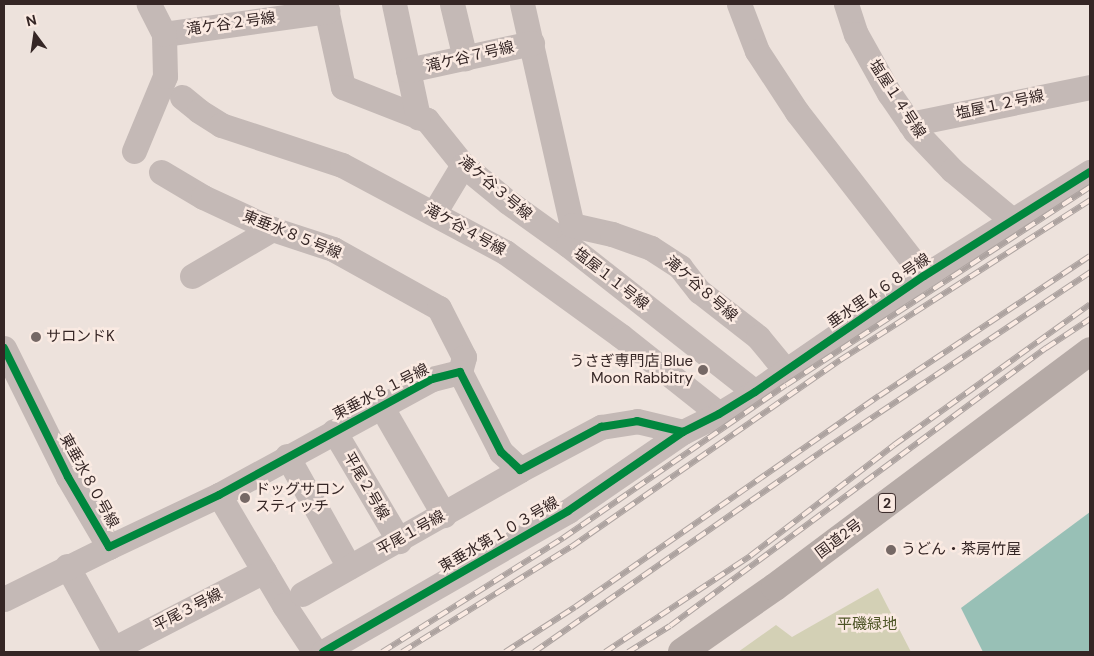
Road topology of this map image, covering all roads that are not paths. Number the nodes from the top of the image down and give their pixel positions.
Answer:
1 (149, 4) edge
2 (394, 4) edge
3 (452, 4) edge
4 (522, 4) edge
5 (740, 4) edge
6 (846, 4) edge
7 (326, 7) edge
8 (164, 34) junction
9 (532, 42) junction
10 (465, 58) junction
11 (408, 70) junction
12 (1090, 87) edge
13 (182, 97) dead end
14 (418, 117) junction
15 (910, 124) junction
16 (134, 151) dead end
17 (463, 165) junction
18 (161, 172) dead end
19 (1090, 172) edge
20 (434, 213) junction
21 (1012, 220) junction
22 (272, 229) junction
23 (570, 235) junction
24 (192, 276) dead end
25 (924, 276) junction
26 (4, 348) edge
27 (1090, 351) edge
28 (786, 371) junction
29 (460, 372) junction
30 (755, 392) junction
31 (381, 406) junction
32 (719, 414) junction
33 (334, 431) junction
34 (683, 432) junction
35 (287, 456) junction
36 (520, 470) junction
37 (219, 495) junction
38 (444, 515) junction
39 (398, 541) junction
40 (110, 546) junction
41 (67, 566) junction
42 (349, 567) junction
43 (264, 571) junction
44 (302, 594) dead end
45 (4, 599) edge
46 (315, 652) edge
47 (323, 652) edge
48 (682, 652) edge

1 - 8 street
2 - 11 street
3 - 10 street
4 - 9 street, 塩屋１１号線
5 - 25 street
6 - 15 street, 塩屋１４号線
7 - 8 street, 滝ケ谷２号線
7 - 14 street, 滝ケ谷３号線
8 - 16 street
9 - 10 street, 滝ケ谷７号線
9 - 23 street, 塩屋１１号線
10 - 11 street, 滝ケ谷７号線
11 - 14 street
12 - 15 street, 塩屋１２号線
13 - 20 street, 滝ケ谷４号線
14 - 17 street, 滝ケ谷３号線
15 - 21 street, 塩屋１４号線
17 - 20 street
17 - 23 street, 滝ケ谷３号線
18 - 22 street, 東垂水８５号線
19 - 21 street, 垂水里４６８号線
20 - 32 street, 滝ケ谷４号線
21 - 25 street, 垂水里４６８号線
22 - 24 street
22 - 29 street, 東垂水８５号線
23 - 28 street, 滝ケ谷８号線
23 - 30 street, 塩屋１１号線
25 - 28 street, 垂水里４６８号線
26 - 40 street, 東垂水８０号線
27 - 48 highway, 国道2号 / 2
28 - 30 street, 垂水里４６８号線
29 - 31 street, 東垂水８１号線
29 - 36 street
30 - 32 street, 垂水里４６８号線
31 - 33 street, 東垂水８１号線
31 - 38 street
32 - 34 street, 垂水里４６８号線
33 - 35 street, 東垂水８１号線
33 - 39 street, 平尾２号線
34 - 36 street
34 - 47 street, 東垂水第１０３号線
35 - 37 street, 東垂水８１号線
35 - 42 street
36 - 38 street, 平尾１号線
37 - 40 street, 東垂水８０号線
37 - 43 street
38 - 39 street, 平尾１号線
39 - 42 street, 平尾１号線
40 - 41 street
41 - 43 street, 平尾３号線
41 - 45 street
42 - 44 street, 平尾１号線
43 - 46 street

